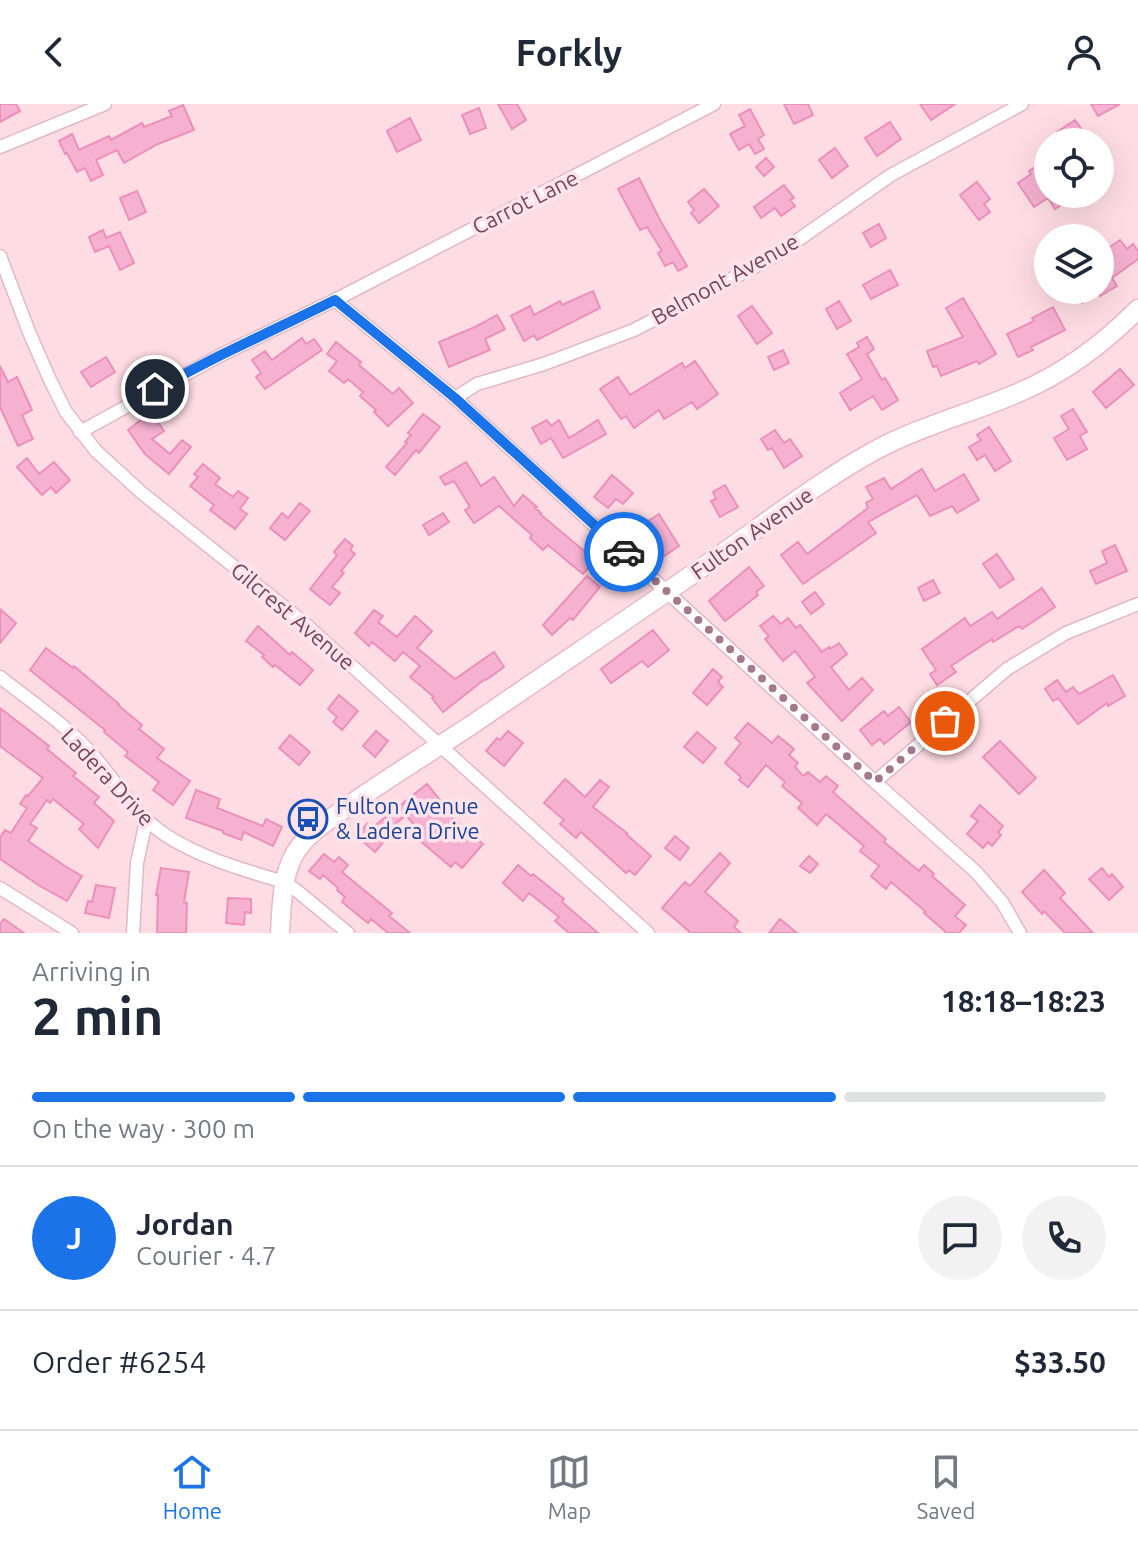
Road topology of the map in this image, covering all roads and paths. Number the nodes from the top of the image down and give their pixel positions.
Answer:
1 (105, 104) edge
2 (714, 104) edge
3 (1022, 104) edge
4 (0, 147) edge
5 (0, 256) edge
6 (335, 300) junction
7 (1138, 309) edge
8 (455, 398) junction
9 (80, 432) junction
10 (667, 592) junction
11 (1138, 604) edge
12 (0, 677) edge
13 (439, 746) junction
14 (875, 782) junction
15 (146, 821) junction
16 (284, 882) junction
17 (0, 888) edge
18 (72, 933) edge
19 (133, 933) edge
20 (280, 933) edge
21 (348, 933) edge
22 (648, 933) edge
23 (1020, 933) edge

1 - 4 street
2 - 6 street, Carrot Lane
3 - 8 street, Belmont Avenue
5 - 9 street, Gilcrest Avenue
6 - 8 street
6 - 9 street, Carrot Lane
7 - 10 street, Fulton Avenue
8 - 10 street
9 - 13 street, Gilcrest Avenue
10 - 13 street, Fulton Avenue
10 - 14 street
11 - 14 street
12 - 15 street, Ladera Drive
13 - 16 street, Fulton Avenue
13 - 22 street, Gilcrest Avenue
14 - 23 street
15 - 16 street, Ladera Drive
15 - 19 street
16 - 20 street, Fulton Avenue
16 - 21 street, Ladera Drive
17 - 18 street

